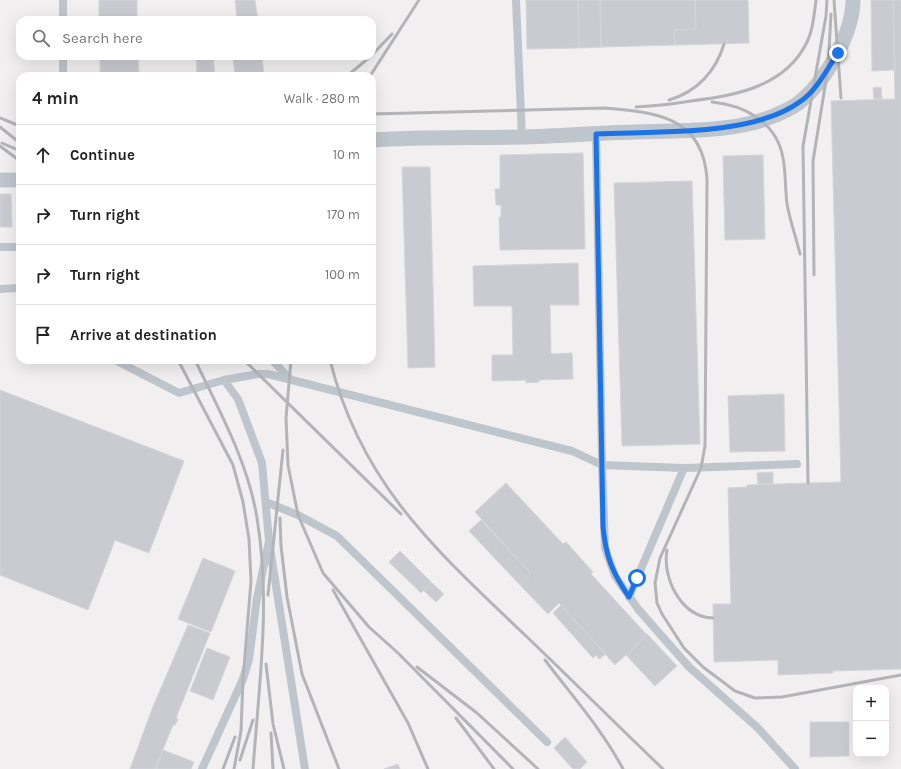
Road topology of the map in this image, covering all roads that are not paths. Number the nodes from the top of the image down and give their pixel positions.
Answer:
1 (63, 0) edge
2 (516, 0) edge
3 (853, 0) edge
4 (63, 16) edge
5 (63, 60) edge
6 (63, 72) edge
7 (596, 134) junction
8 (522, 137) junction
9 (376, 140) edge
10 (0, 180) edge
11 (16, 180) edge
12 (0, 247) edge
13 (16, 247) edge
14 (16, 288) edge
15 (0, 289) edge
16 (123, 364) edge
17 (276, 364) edge
18 (290, 379) junction
19 (224, 380) junction
20 (797, 464) dead end
21 (602, 465) junction
22 (684, 468) junction
23 (266, 502) junction
24 (269, 541) junction
25 (629, 597) junction
26 (547, 742) dead end
27 (202, 769) edge
28 (305, 769) edge
29 (795, 769) edge

1 - 4 lane
2 - 8 lane
3 - 7 street
5 - 6 lane
7 - 8 street
7 - 21 lane
8 - 9 street
10 - 11 street
12 - 13 lane
14 - 15 lane
16 - 19 lane
17 - 18 lane
18 - 19 lane
18 - 21 lane
19 - 23 lane
20 - 22 lane
21 - 22 lane
21 - 25 lane
22 - 25 lane
23 - 24 lane
23 - 26 lane
24 - 27 lane
24 - 28 lane
25 - 29 lane

